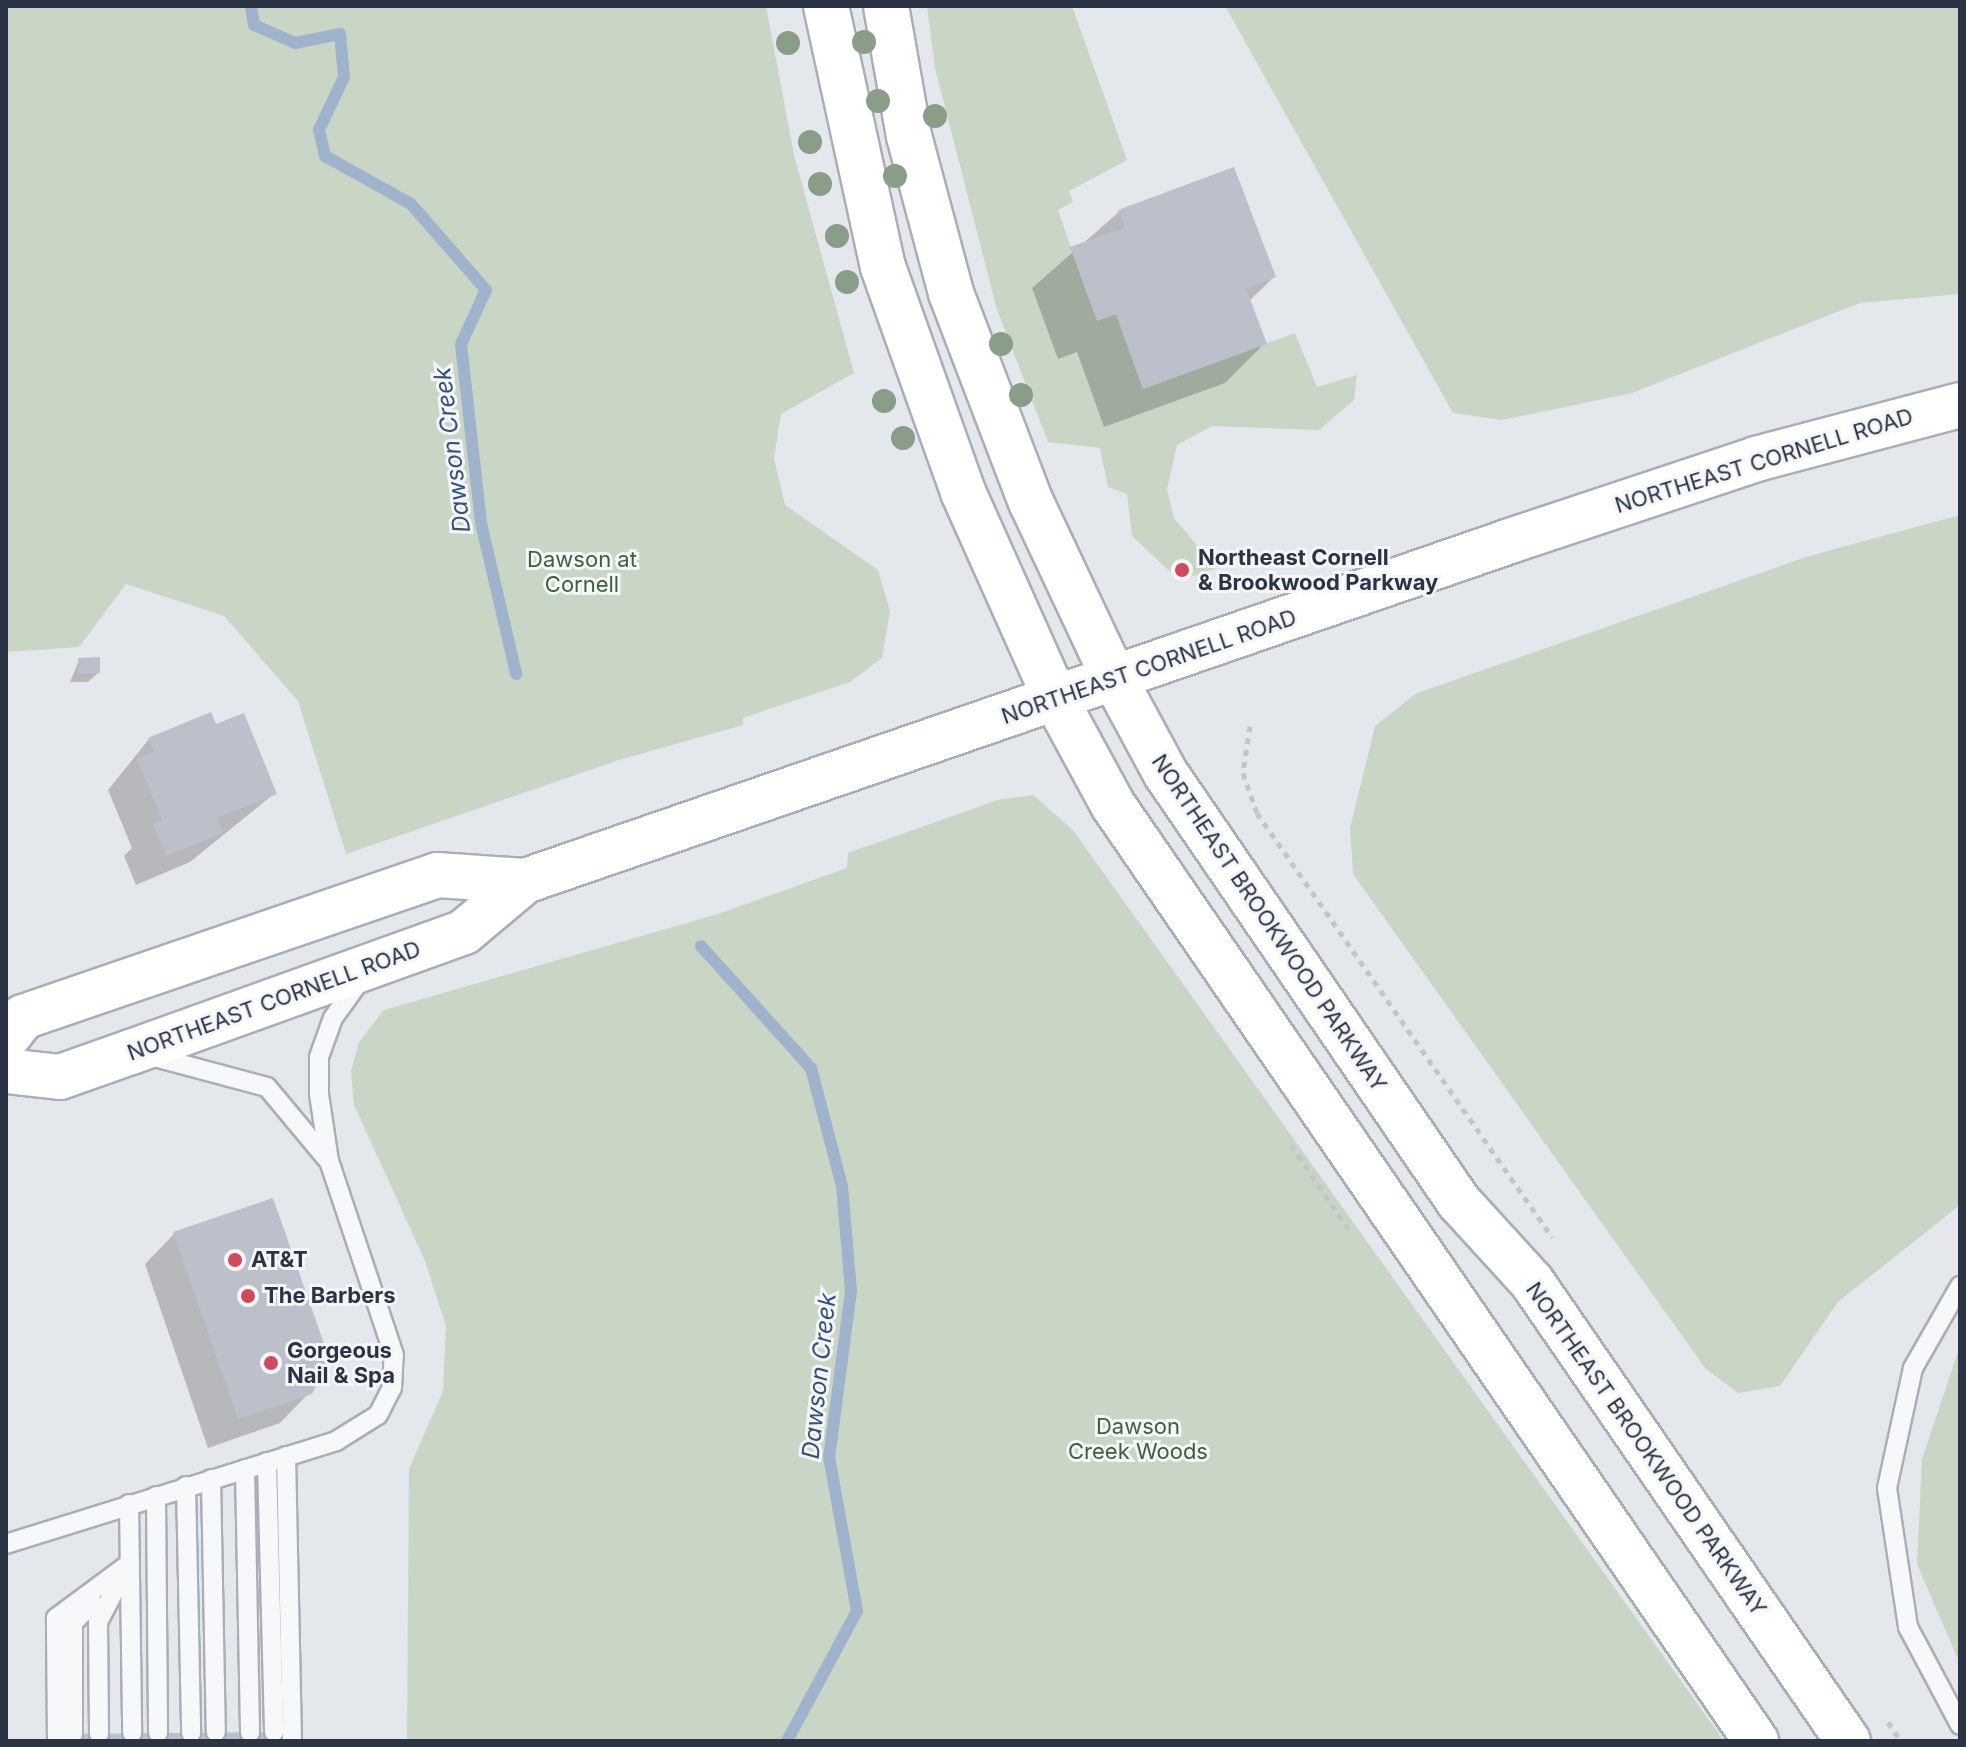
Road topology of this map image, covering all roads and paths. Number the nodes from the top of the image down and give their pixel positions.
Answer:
1 (826, 6) edge
2 (886, 6) edge
3 (1960, 405) edge
4 (1114, 678) junction
5 (1056, 700) junction
6 (525, 881) junction
7 (368, 970) junction
8 (6, 1039) edge
9 (131, 1052) junction
10 (6, 1071) edge
11 (329, 1161) junction
12 (1960, 1286) edge
13 (286, 1456) junction
14 (267, 1462) junction
15 (245, 1469) junction
16 (211, 1479) junction
17 (186, 1486) junction
18 (156, 1496) junction
19 (129, 1504) junction
20 (6, 1544) edge
21 (130, 1563) junction
22 (1960, 1725) edge
23 (216, 1732) dead end
24 (274, 1732) dead end
25 (132, 1733) dead end
26 (158, 1733) dead end
27 (191, 1733) dead end
28 (250, 1733) dead end
29 (99, 1734) dead end
30 (65, 1737) edge
31 (292, 1741) edge
32 (1756, 1741) edge
33 (1848, 1741) edge

1 - 5 main road
2 - 4 main road, NORTHEAST BROOKWOOD PARKWAY
3 - 4 main road, NORTHEAST CORNELL ROAD
4 - 5 main road, NORTHEAST CORNELL ROAD
4 - 33 main road, NORTHEAST BROOKWOOD PARKWAY
5 - 6 main road, NORTHEAST CORNELL ROAD
5 - 32 main road
6 - 7 main road, NORTHEAST CORNELL ROAD
6 - 8 main road, NORTHEAST CORNELL ROAD
7 - 9 main road, NORTHEAST CORNELL ROAD
7 - 11 lane
9 - 10 main road, NORTHEAST CORNELL ROAD
9 - 11 lane
11 - 13 lane
12 - 22 lane
13 - 14 lane
13 - 31 lane
14 - 15 lane
14 - 24 lane
15 - 16 lane
15 - 28 lane
16 - 17 lane
16 - 23 lane
17 - 18 lane
17 - 27 lane
18 - 19 lane
18 - 26 lane
19 - 20 lane
19 - 21 lane
21 - 25 lane
21 - 29 lane
21 - 30 lane

